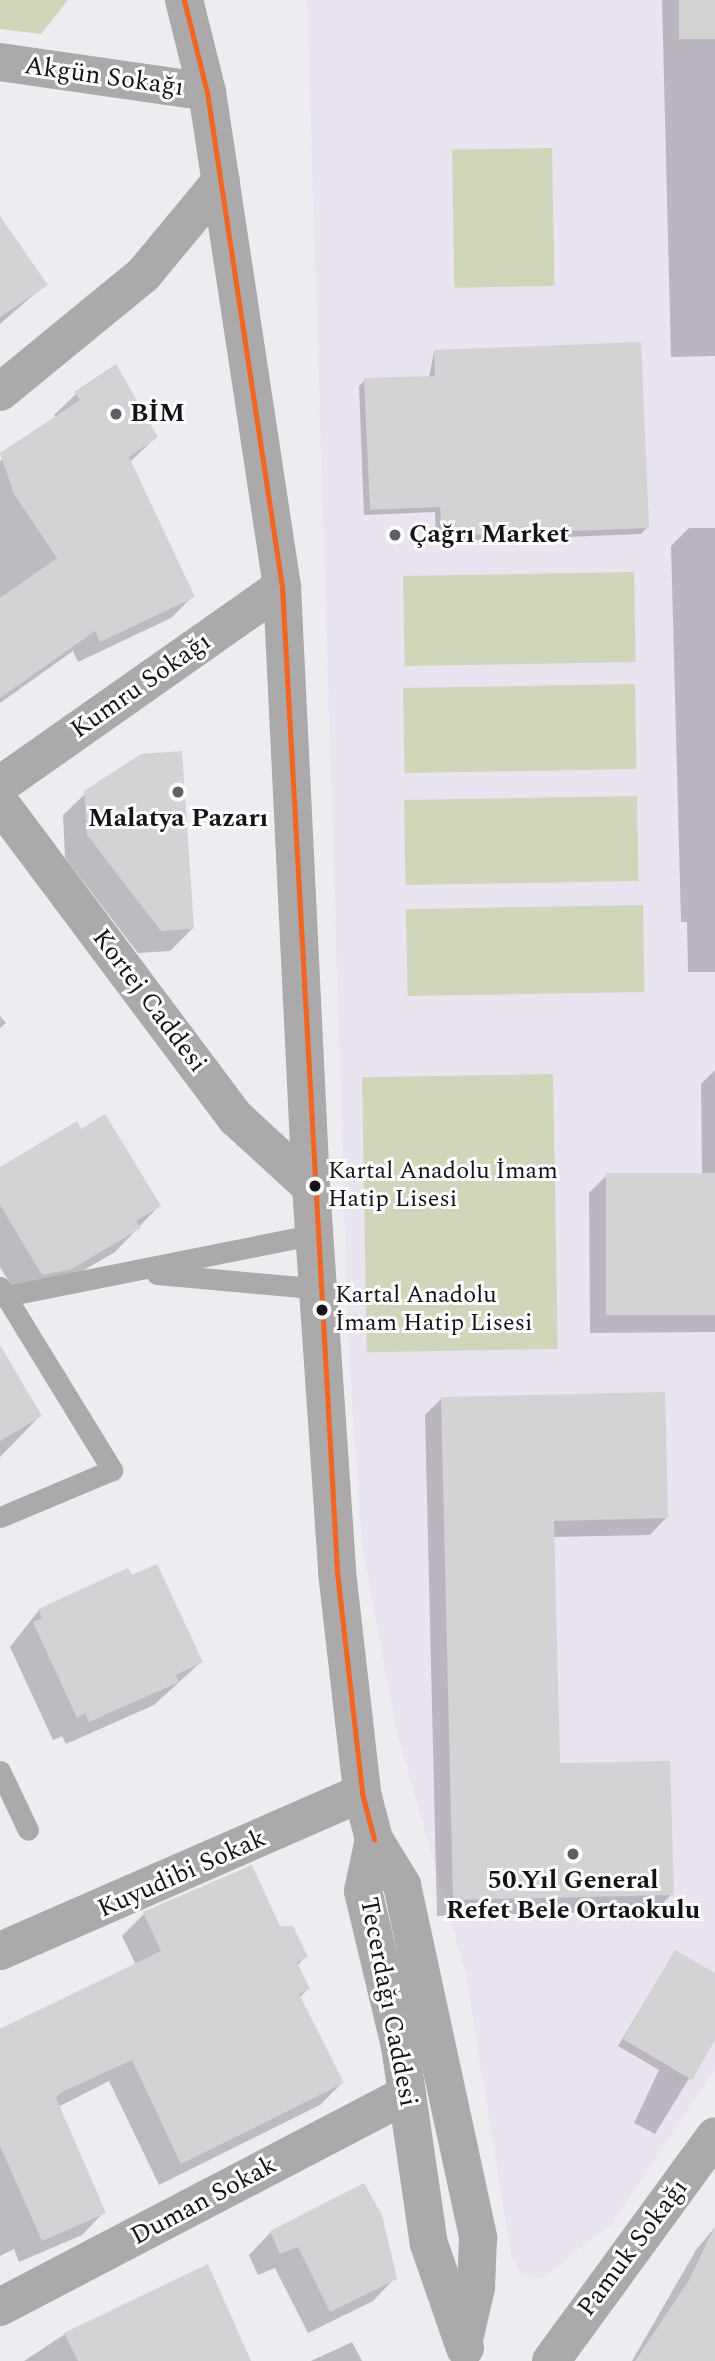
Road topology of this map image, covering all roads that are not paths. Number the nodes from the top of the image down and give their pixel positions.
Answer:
1 (184, 0) edge
2 (0, 62) edge
3 (208, 92) junction
4 (221, 181) junction
5 (0, 392) edge
6 (282, 587) junction
7 (0, 785) edge
8 (0, 803) edge
9 (311, 1187) junction
10 (315, 1234) junction
11 (141, 1273) junction
12 (322, 1289) junction
13 (3, 1291) edge
14 (0, 1517) edge
15 (0, 1771) edge
16 (362, 1793) junction
17 (28, 1830) dead end
18 (374, 1839) junction
19 (0, 1951) edge
20 (407, 2094) junction
21 (715, 2136) edge
22 (0, 2307) edge
23 (465, 2350) edge
24 (551, 2361) edge

1 - 3 street
2 - 3 street, Akgün Sokağı
3 - 4 street
4 - 5 street
4 - 6 street
6 - 7 street, Kumru Sokağı
6 - 9 street
8 - 9 street, Kortej Caddesi
9 - 10 street
10 - 11 lane
10 - 12 street
11 - 12 lane
11 - 13 lane
12 - 16 street
13 - 14 lane
15 - 17 lane
16 - 18 street
16 - 19 street, Kuyudibi Sokak
18 - 20 street, Tecerdağı Caddesi
18 - 23 street, Tecerdağı Caddesi
20 - 22 street, Duman Sokak
20 - 23 street, Tecerdağı Caddesi
21 - 24 street, Pamuk Sokağı

